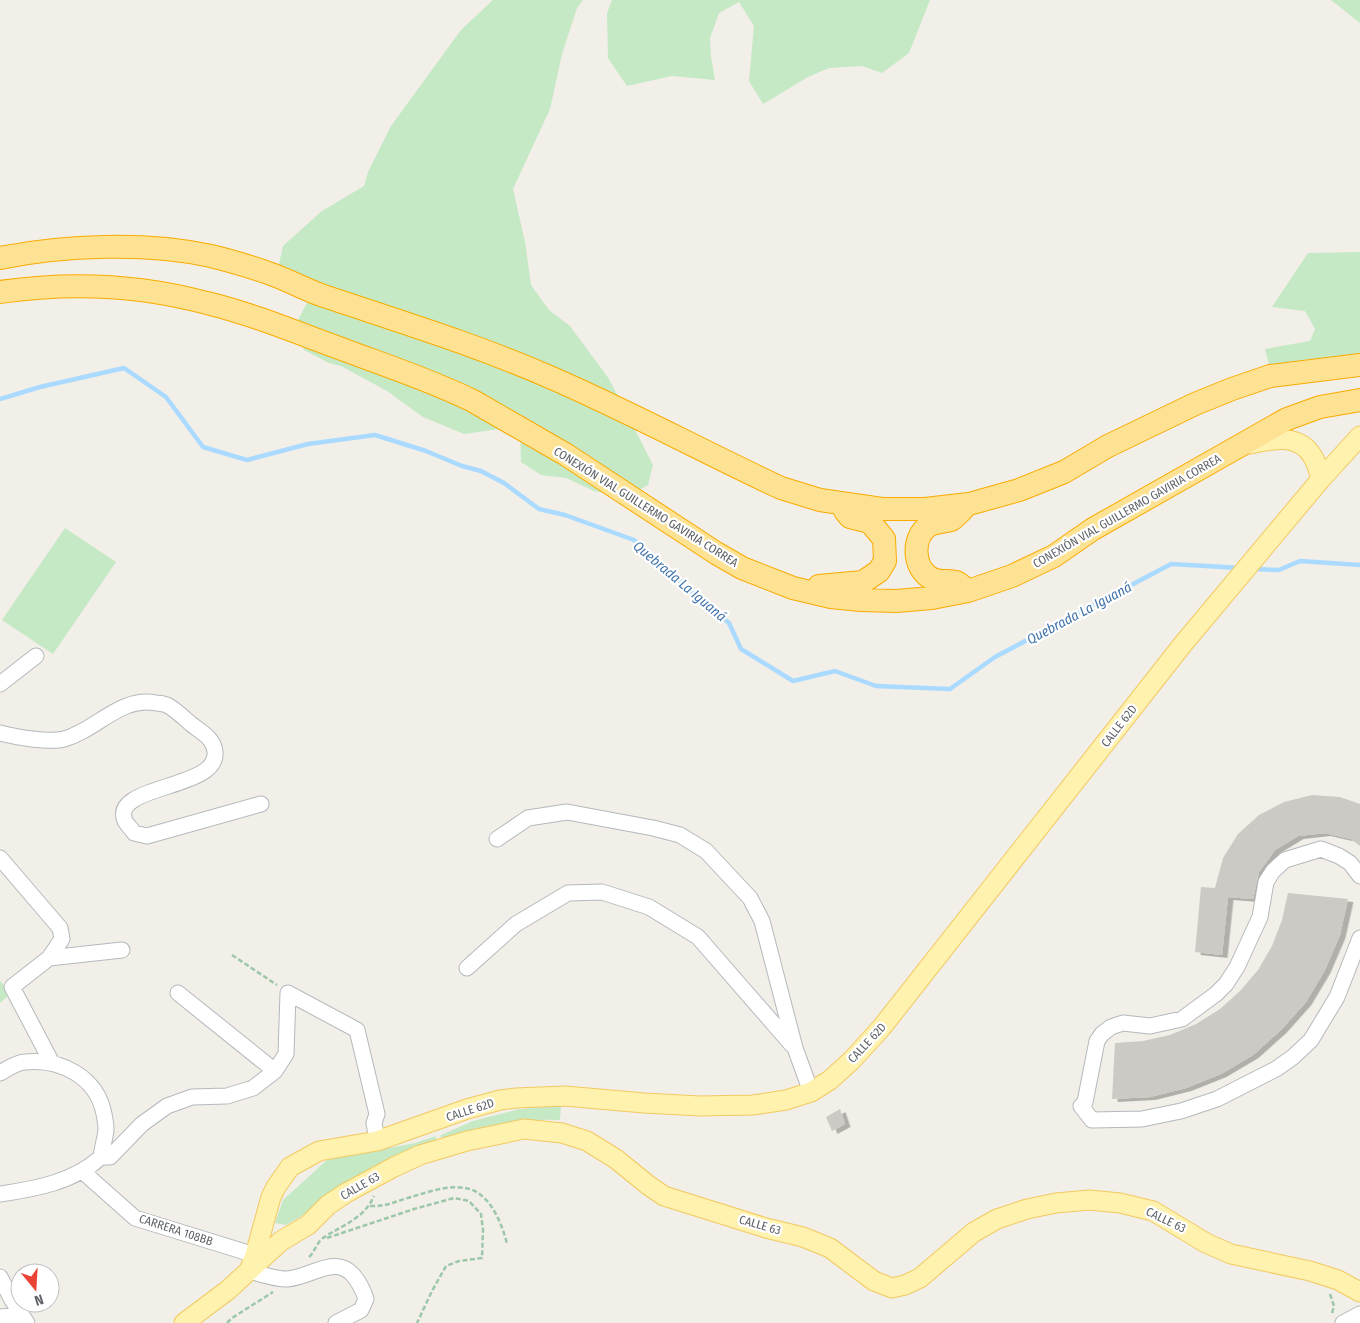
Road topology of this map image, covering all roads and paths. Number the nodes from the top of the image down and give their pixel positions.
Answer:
1 (0, 258) edge
2 (0, 292) edge
3 (1360, 365) edge
4 (1360, 400) edge
5 (1360, 436) edge
6 (1231, 449) junction
7 (1318, 484) junction
8 (839, 503) junction
9 (969, 504) junction
10 (794, 588) junction
11 (968, 591) junction
12 (36, 656) dead end
13 (0, 684) edge
14 (0, 733) edge
15 (261, 804) dead end
16 (497, 839) dead end
17 (0, 858) edge
18 (1360, 876) edge
19 (1360, 938) edge
20 (122, 950) dead end
21 (232, 955) dead end
22 (49, 958) junction
23 (467, 968) dead end
24 (288, 992) junction
25 (178, 993) dead end
26 (795, 1048) junction
27 (52, 1063) junction
28 (275, 1071) junction
29 (0, 1073) edge
30 (811, 1092) junction
31 (377, 1141) junction
32 (101, 1157) junction
33 (82, 1171) junction
34 (380, 1192) dead end
35 (0, 1194) edge
36 (370, 1206) junction
37 (508, 1244) dead end
38 (252, 1263) junction
39 (0, 1277) edge
40 (288, 1279) junction
41 (1327, 1289) dead end
42 (1360, 1292) edge
43 (1360, 1314) edge
44 (0, 1317) edge
45 (24, 1319) edge
46 (1337, 1319) edge
47 (184, 1323) edge
48 (228, 1323) edge
49 (336, 1323) edge
50 (417, 1323) edge

1 - 8 highway
2 - 10 highway, CONEXIÓN VIAL GUILLERMO GAVIRIA CORREA
3 - 9 highway
4 - 6 highway, CONEXIÓN VIAL GUILLERMO GAVIRIA CORREA
5 - 7 main road, CALLE 62D
6 - 7 main road
6 - 11 highway, CONEXIÓN VIAL GUILLERMO GAVIRIA CORREA
7 - 30 main road, CALLE 62D
8 - 9 highway
8 - 10 highway
9 - 11 highway
10 - 11 highway, CONEXIÓN VIAL GUILLERMO GAVIRIA CORREA
12 - 13 street
14 - 15 street
16 - 26 street
17 - 22 street
18 - 19 street
20 - 22 street
21 - 24 path
22 - 27 street
23 - 26 street
24 - 28 street
24 - 31 street
25 - 28 street
26 - 30 street
27 - 29 street
27 - 32 street
28 - 32 street
30 - 31 main road, CALLE 62D
31 - 38 main road, CALLE 62D
32 - 33 street
33 - 35 street
33 - 38 street, CARRERA 108BB
34 - 36 path
36 - 37 path
36 - 50 path
38 - 40 street, CARRERA 108BB
38 - 42 main road, CALLE 63
38 - 47 main road, CALLE 63
39 - 45 street
40 - 48 path
40 - 49 street
41 - 46 path
43 - 46 street
44 - 45 street

